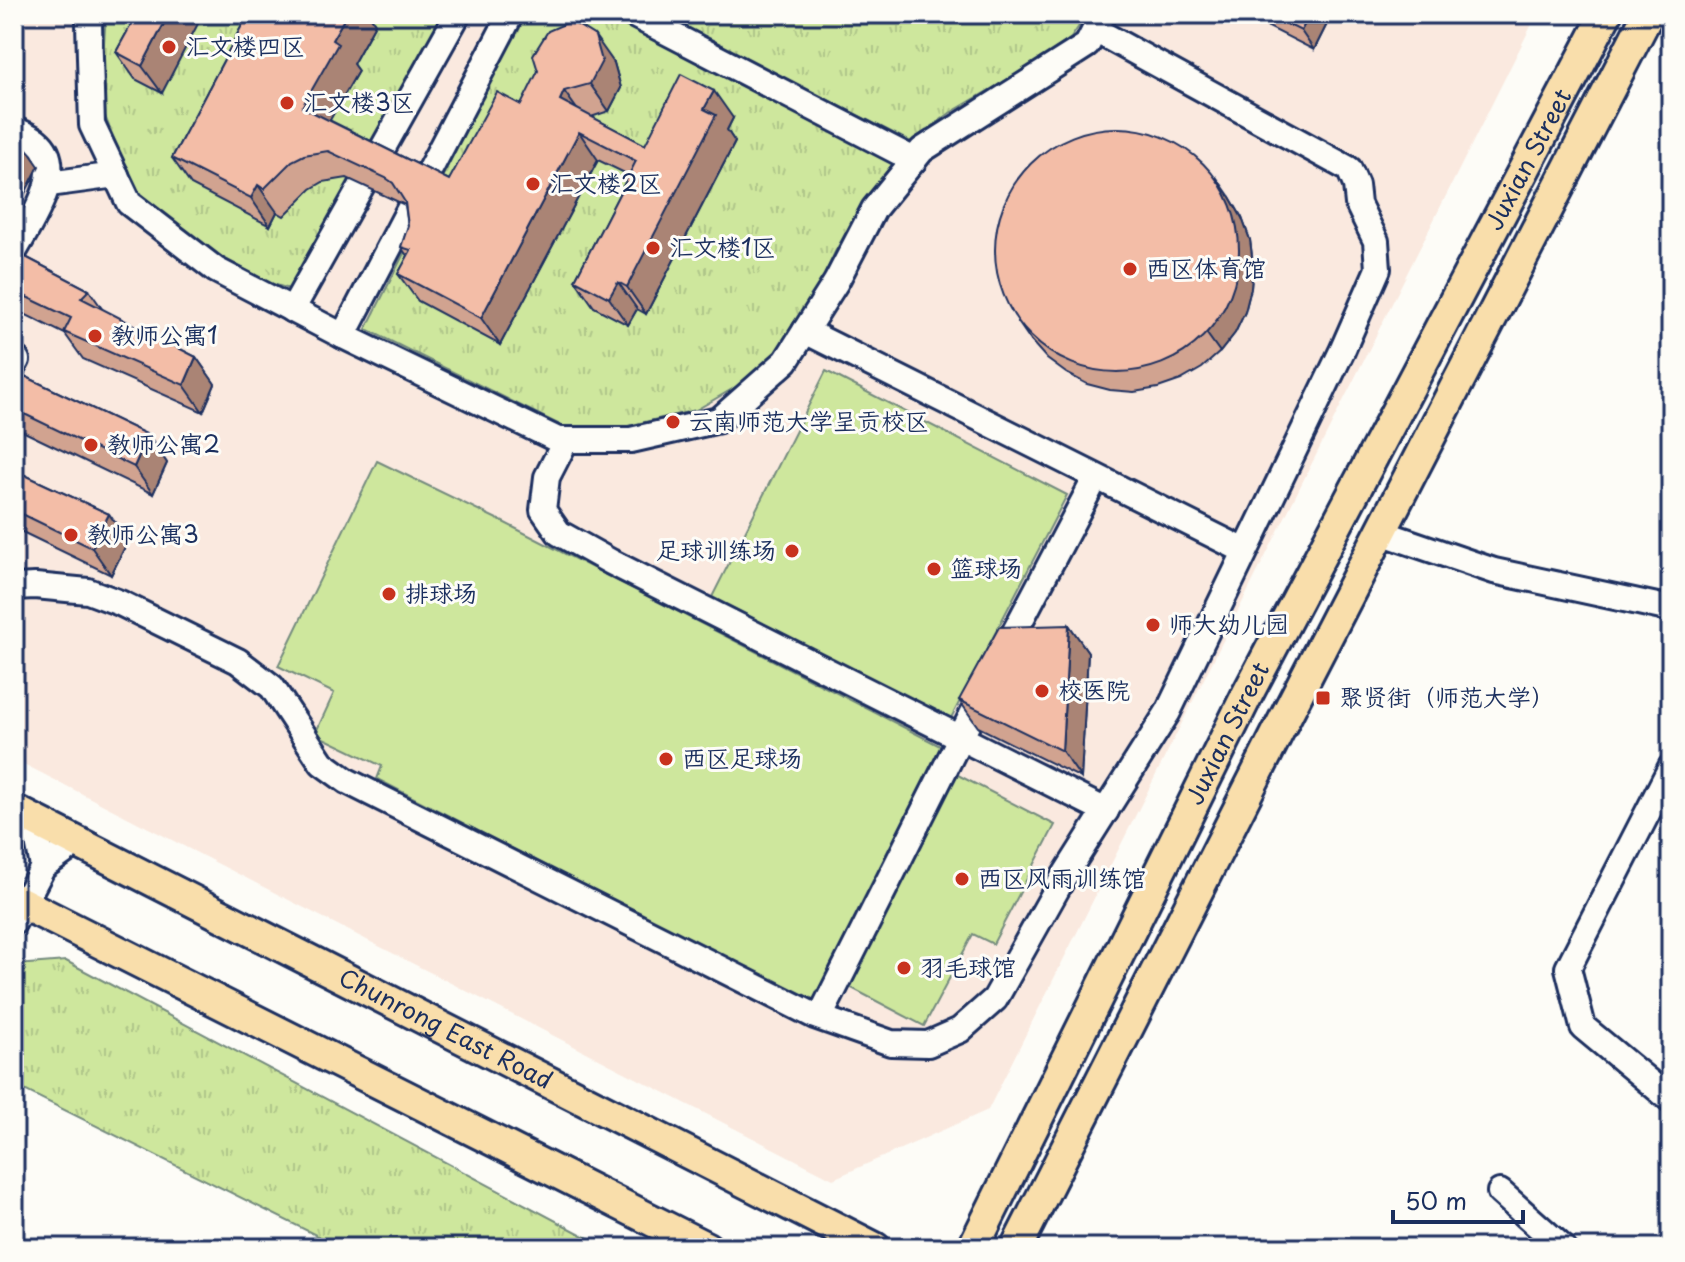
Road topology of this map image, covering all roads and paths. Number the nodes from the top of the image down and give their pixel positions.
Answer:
1 (92, 14) edge
2 (458, 14) edge
3 (511, 14) edge
4 (632, 14) edge
5 (1606, 14) edge
6 (1648, 14) edge
7 (1099, 22) edge
8 (14, 129) edge
9 (914, 160) junction
10 (116, 175) junction
11 (49, 184) junction
12 (14, 252) edge
13 (292, 310) junction
14 (805, 331) junction
15 (343, 336) junction
16 (14, 358) edge
17 (14, 365) edge
18 (566, 440) junction
19 (1096, 477) junction
20 (1380, 532) junction
21 (1245, 551) junction
22 (14, 587) edge
23 (1671, 609) edge
24 (959, 738) junction
25 (1671, 767) edge
26 (1106, 811) junction
27 (24, 815) edge
28 (78, 842) junction
29 (43, 867) junction
30 (17, 909) edge
31 (820, 1017) junction
32 (1671, 1100) edge
33 (1500, 1192) dead end
34 (707, 1248) edge
35 (875, 1248) edge
36 (973, 1248) edge
37 (1016, 1248) edge
38 (1563, 1248) edge

1 - 10 street
2 - 13 street
3 - 15 street
4 - 9 street
5 - 36 main road, Juxian Street
6 - 20 main road, Juxian Street
7 - 9 street
7 - 21 street
8 - 11 street
9 - 14 street
10 - 11 street
10 - 13 street
11 - 12 street
13 - 15 street
14 - 18 street
14 - 19 street
15 - 18 street
16 - 17 street
18 - 24 street
19 - 21 street
19 - 24 street
20 - 23 street
20 - 37 main road, Juxian Street
21 - 26 street
22 - 31 street
24 - 26 street
24 - 31 street
25 - 32 street
26 - 31 street
27 - 28 main road, Chunrong East Road
27 - 29 street
28 - 29 street
28 - 35 main road, Chunrong East Road
29 - 30 street
30 - 34 main road
33 - 38 street

